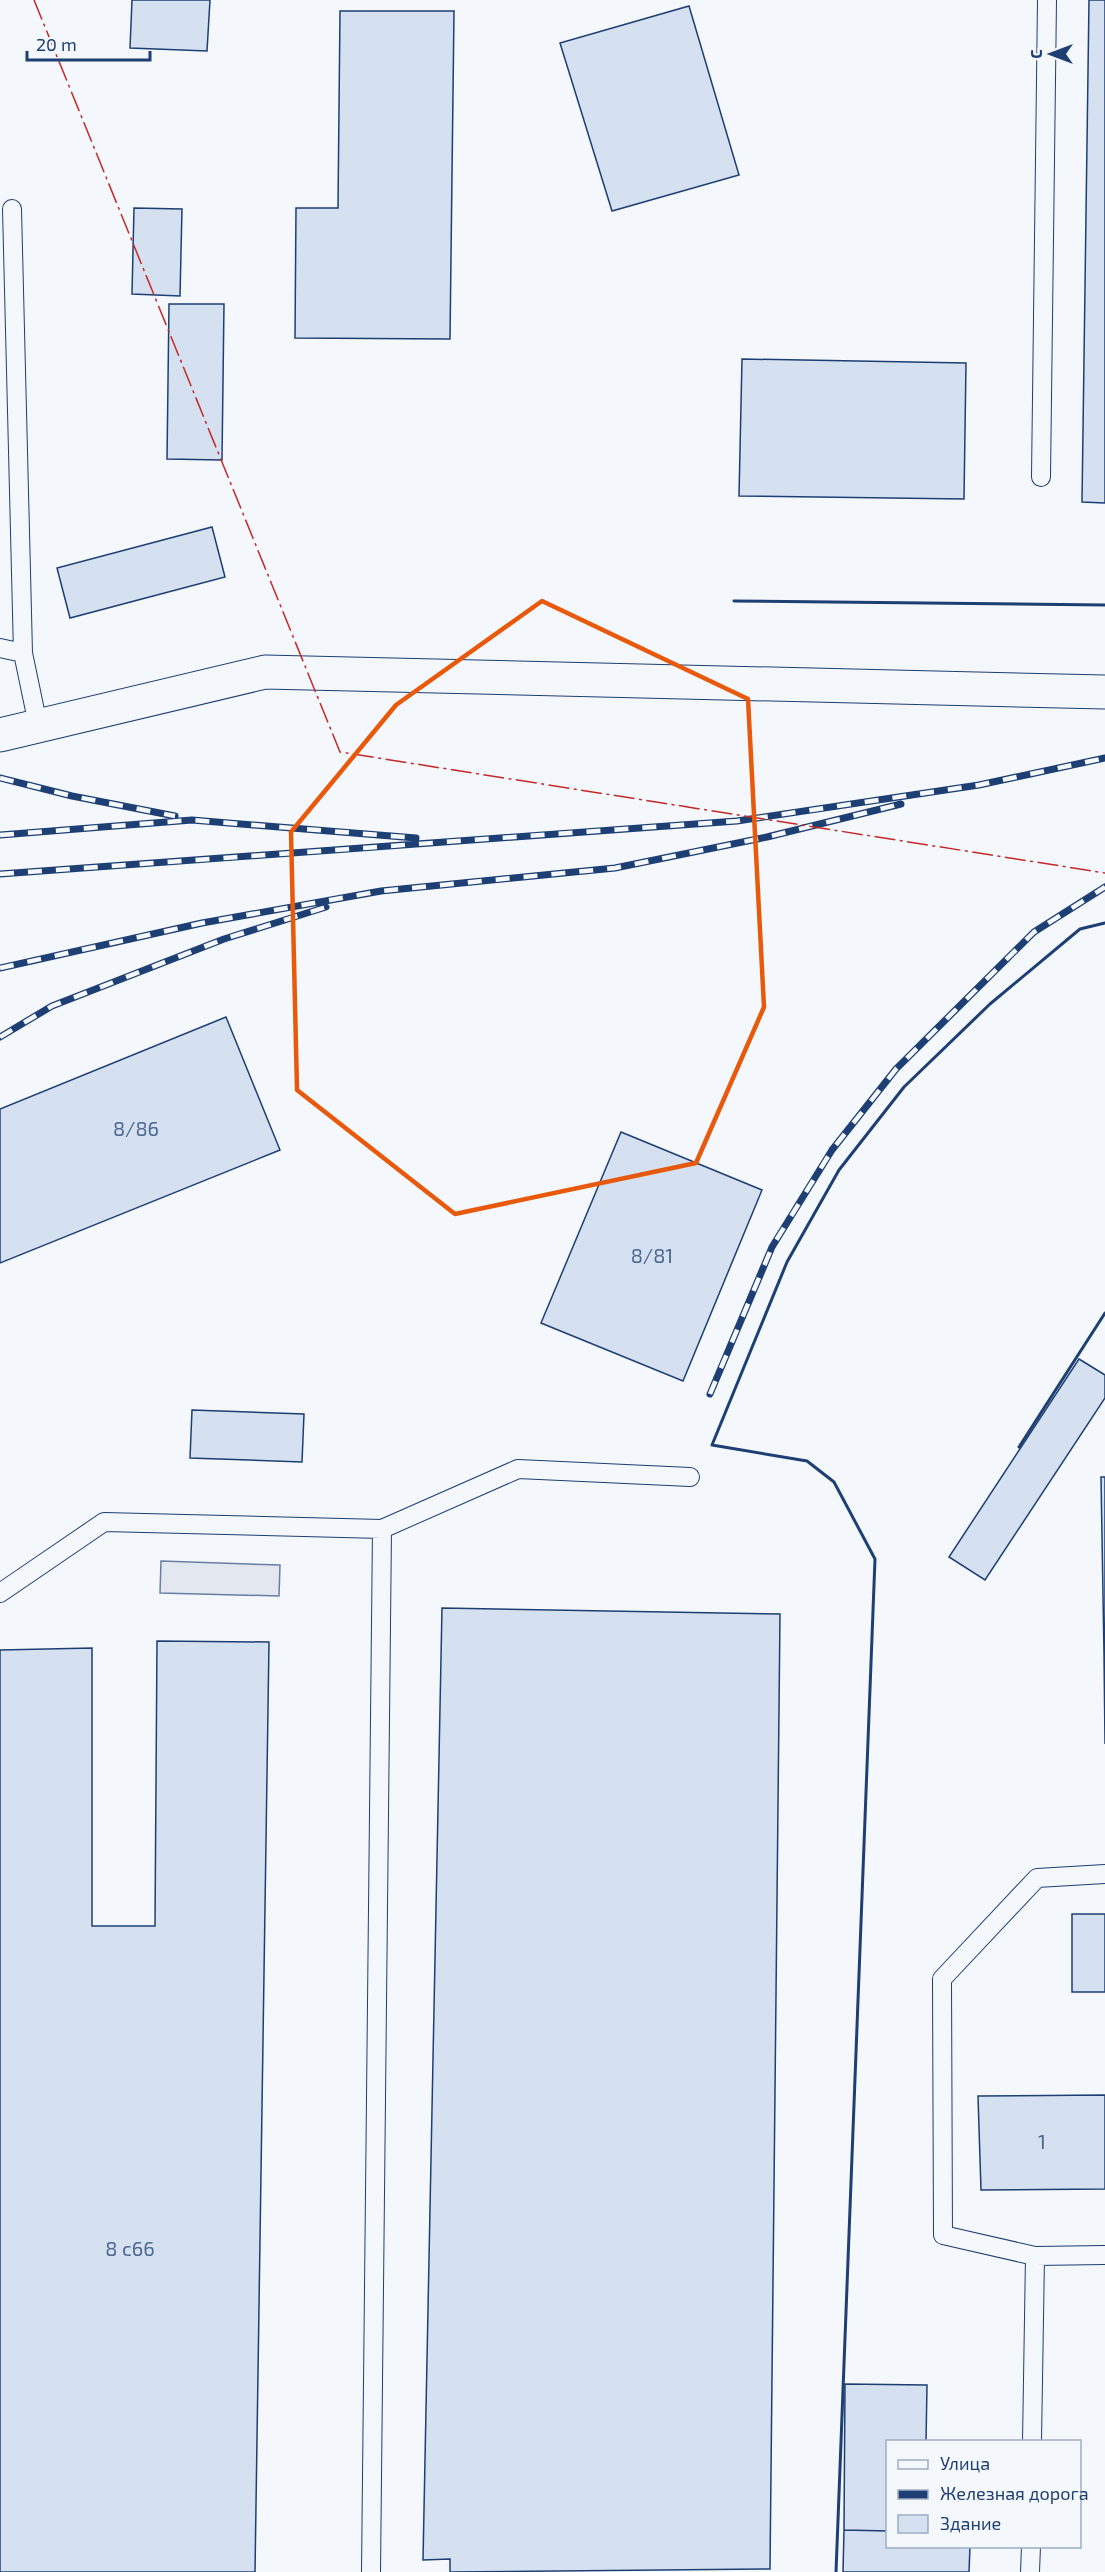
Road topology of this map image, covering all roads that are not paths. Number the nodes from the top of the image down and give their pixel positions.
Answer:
1 (1047, 0) edge
2 (12, 209) dead end
3 (1041, 477) dead end
4 (0, 648) edge
5 (23, 653) junction
6 (1105, 692) edge
7 (38, 725) junction
8 (0, 735) edge
9 (690, 1477) dead end
10 (382, 1529) junction
11 (0, 1593) edge
12 (1105, 1874) edge
13 (1105, 2255) edge
14 (1035, 2256) junction
15 (1032, 2440) edge
16 (1030, 2548) edge
17 (371, 2572) edge
18 (1030, 2572) edge

1 - 3 lane
2 - 5 lane
4 - 5 lane
5 - 7 lane
6 - 7 main road
7 - 8 main road
9 - 10 lane
10 - 11 lane
10 - 17 lane
12 - 14 lane
13 - 14 lane
14 - 15 lane
16 - 18 lane

